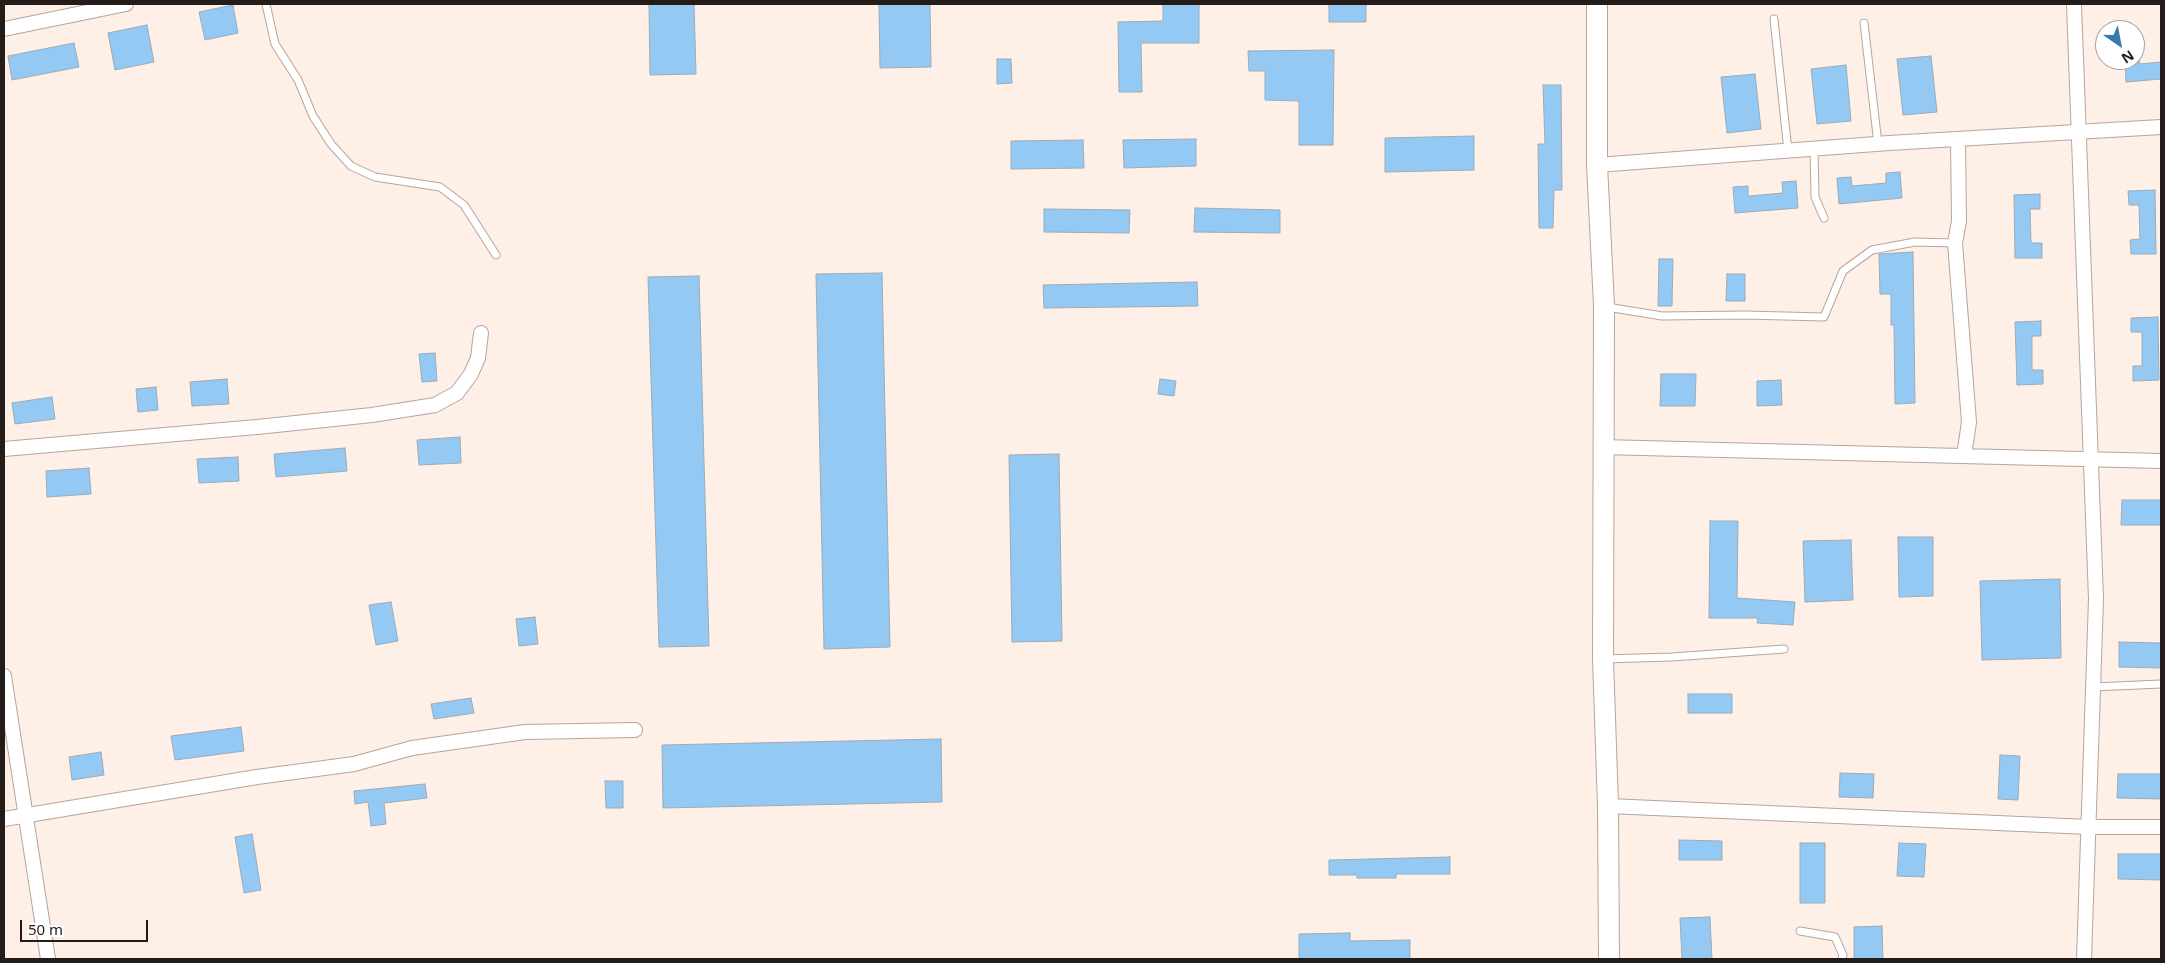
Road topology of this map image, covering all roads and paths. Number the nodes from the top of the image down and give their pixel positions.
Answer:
1 (126, 4) edge
2 (266, 4) edge
3 (1597, 4) edge
4 (2074, 4) edge
5 (1774, 20) dead end
6 (1864, 23) dead end
7 (4, 29) edge
8 (2161, 127) edge
9 (2078, 132) junction
10 (1958, 139) junction
11 (1878, 144) junction
12 (1814, 149) junction
13 (1788, 151) junction
14 (1597, 165) junction
15 (1824, 218) dead end
16 (1955, 243) junction
17 (496, 255) dead end
18 (1604, 306) junction
19 (481, 333) dead end
20 (1602, 447) junction
21 (4, 449) edge
22 (1964, 456) junction
23 (2090, 458) junction
24 (2161, 461) edge
25 (1784, 649) dead end
26 (1603, 659) junction
27 (4, 676) edge
28 (2161, 684) edge
29 (2093, 687) junction
30 (635, 730) dead end
31 (1608, 806) junction
32 (25, 814) junction
33 (4, 819) edge
34 (2089, 827) junction
35 (2161, 827) edge
36 (1800, 931) dead end
37 (48, 959) edge
38 (1609, 959) edge
39 (1842, 959) edge
40 (2084, 959) edge

1 - 7 street
2 - 17 lane
3 - 14 main road
4 - 9 street
5 - 13 lane
6 - 11 lane
8 - 9 street
9 - 10 street
9 - 23 street
10 - 11 street
10 - 16 street
11 - 12 street
12 - 13 street
12 - 15 lane
13 - 14 street
14 - 18 main road
16 - 18 lane
16 - 22 street
18 - 20 main road
19 - 21 street
20 - 22 street
20 - 26 main road
22 - 23 street
23 - 24 street
23 - 29 street
25 - 26 lane
26 - 31 main road
27 - 32 street
28 - 29 lane
29 - 34 street
30 - 32 street
31 - 34 street
31 - 38 main road
32 - 33 street
32 - 37 street
34 - 35 street
34 - 40 street
36 - 39 lane

